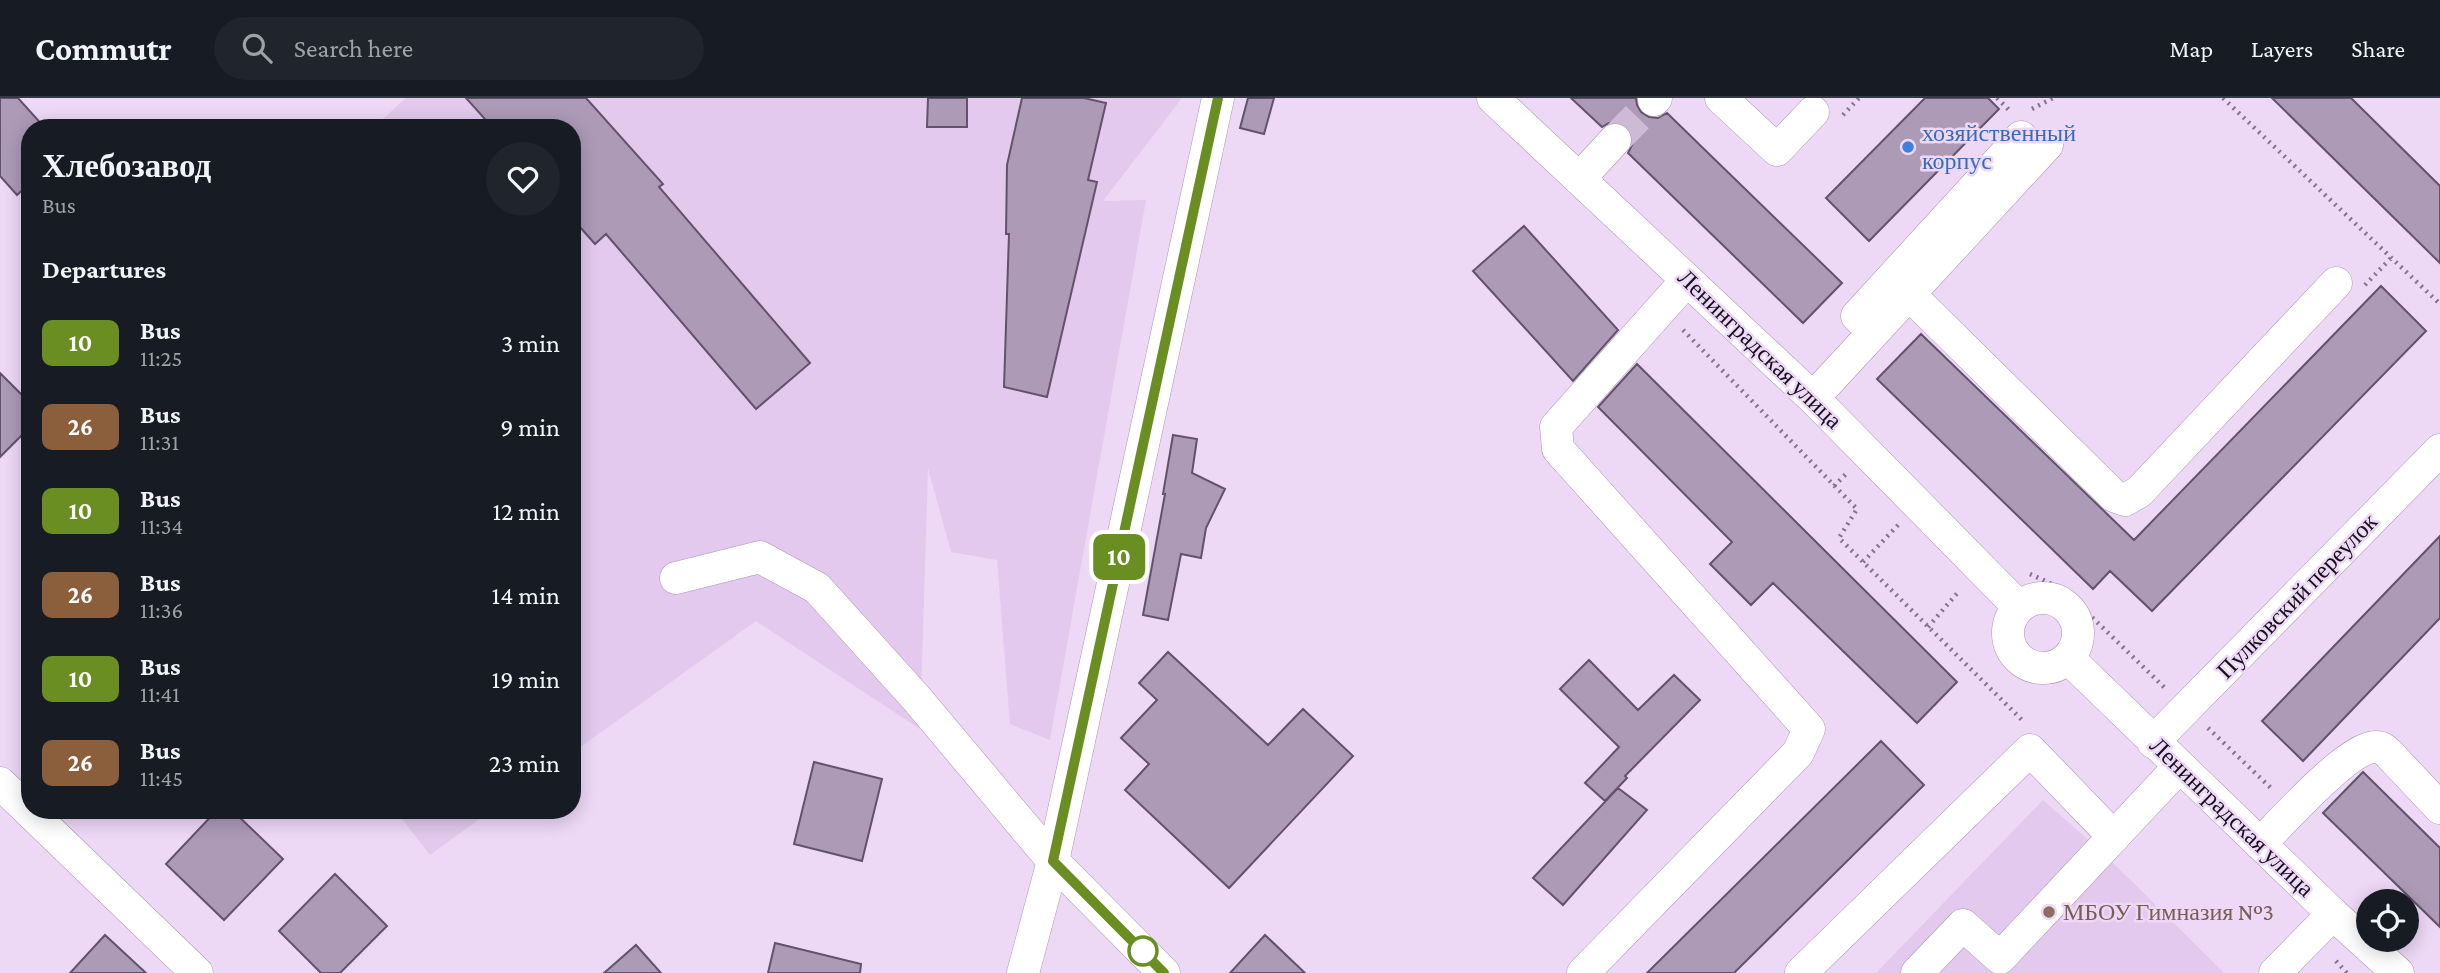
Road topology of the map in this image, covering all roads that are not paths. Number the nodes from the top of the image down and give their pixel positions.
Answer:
1 (1218, 98) edge
2 (1493, 98) edge
3 (1721, 98) edge
4 (1813, 112) dead end
5 (1615, 141) tunnel mouth
6 (1579, 179) junction
7 (1688, 280) junction
8 (2336, 283) dead end
9 (1909, 293) junction
10 (1874, 332) junction
11 (1813, 398) junction
12 (2440, 450) edge
13 (676, 578) dead end
14 (2019, 607) junction
15 (2068, 657) junction
16 (2153, 742) junction
17 (2179, 767) junction
18 (0, 783) edge
19 (21, 803) edge
20 (2440, 808) edge
21 (37, 819) edge
22 (2114, 837) junction
23 (2260, 844) junction
24 (1053, 861) junction
25 (2333, 914) junction
26 (197, 973) edge
27 (1023, 973) edge
28 (1164, 973) edge
29 (1583, 973) edge
30 (1801, 973) edge
31 (1917, 973) edge
32 (2275, 973) edge
33 (2398, 973) edge

1 - 24 street
2 - 6 street, Ленинградская улица
3 - 4 street
5 - 6 street
6 - 7 street, Ленинградская улица
7 - 11 street, Ленинградская улица
7 - 29 street
8 - 9 street
9 - 10 street
9 - 10 street
10 - 11 street
11 - 14 street, Ленинградская улица
12 - 16 street, Пулковский переулок
13 - 24 street
14 - 15 street
14 - 15 street
15 - 16 street, Ленинградская улица
16 - 17 street, Ленинградская улица
17 - 22 street
17 - 23 street, Ленинградская улица
18 - 19 street
20 - 23 street
21 - 26 street
22 - 30 street
22 - 31 street
23 - 25 street, Ленинградская улица
24 - 27 street
24 - 28 street
25 - 32 street
25 - 33 street, Ленинградская улица

